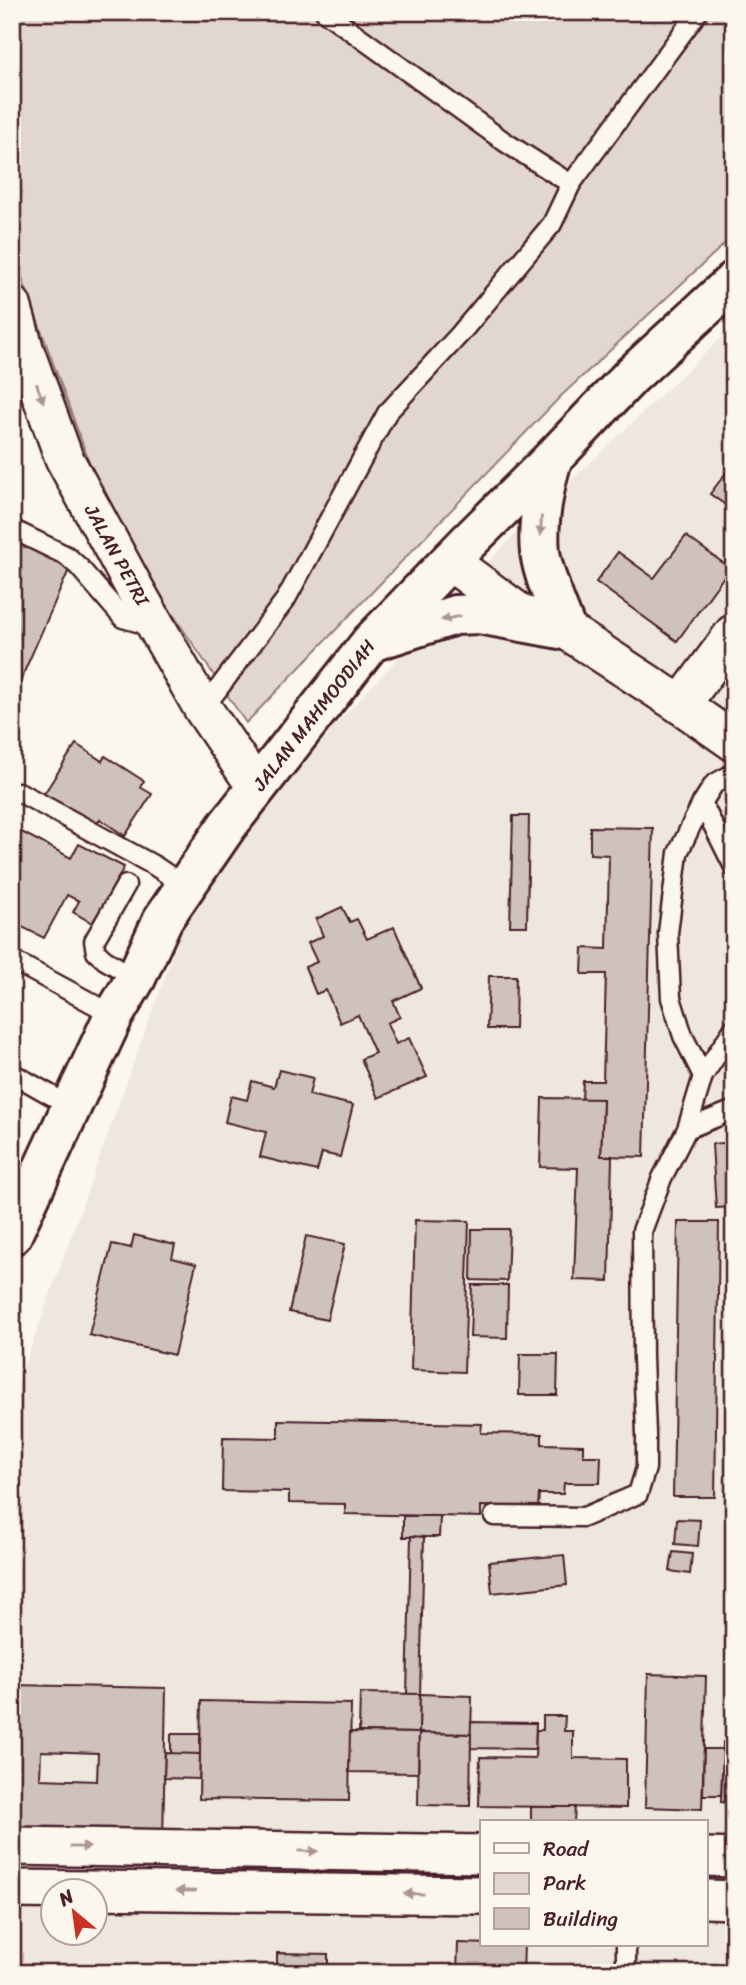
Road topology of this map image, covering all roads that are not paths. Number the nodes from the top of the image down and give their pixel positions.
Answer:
1 (325, 12) edge
2 (698, 12) edge
3 (570, 184) junction
4 (734, 281) edge
5 (12, 304) edge
6 (552, 459) junction
7 (12, 529) edge
8 (458, 551) junction
9 (157, 628) junction
10 (566, 630) junction
11 (734, 634) edge
12 (371, 642) junction
13 (681, 705) junction
14 (203, 709) junction
15 (734, 742) edge
16 (734, 773) edge
17 (257, 788) junction
18 (19, 792) dead end
19 (702, 803) junction
20 (734, 867) edge
21 (126, 886) dead end
22 (186, 887) junction
23 (12, 961) edge
24 (135, 978) junction
25 (114, 1015) junction
26 (734, 1028) edge
27 (12, 1073) edge
28 (703, 1076) junction
29 (72, 1107) junction
30 (734, 1110) edge
31 (687, 1129) junction
32 (12, 1235) edge
33 (494, 1516) dead end
34 (12, 1846) edge
35 (480, 1854) edge
36 (708, 1857) edge
37 (734, 1858) edge
38 (12, 1889) edge
39 (480, 1895) edge
40 (708, 1899) edge
41 (734, 1900) edge
42 (626, 1946) edge
43 (626, 1973) edge

1 - 3 lane
2 - 3 lane
3 - 14 lane
4 - 6 main road, JALAN MAHMOODIAH
5 -> 9 street, JALAN PETRI
6 - 8 main road, JALAN MAHMOODIAH
6 -> 10 main road
7 - 9 lane
8 - 10 street
8 - 12 main road, JALAN MAHMOODIAH
9 - 14 street, JALAN PETRI
10 -> 12 main road
10 - 13 street
11 - 13 street
12 - 17 main road, JALAN MAHMOODIAH
13 - 15 street
14 - 17 street, JALAN PETRI
16 - 19 lane
17 - 22 main road, JALAN MAHMOODIAH
18 - 22 lane
19 - 20 lane
19 - 28 lane
21 - 24 lane
22 - 24 main road, JALAN MAHMOODIAH
23 - 25 lane
24 - 25 main road, JALAN MAHMOODIAH
25 - 29 main road, JALAN MAHMOODIAH
26 - 28 lane
27 - 29 lane
28 - 31 lane
29 - 32 main road, JALAN MAHMOODIAH
30 - 31 lane
31 - 33 lane
34 -> 35 street
36 - 37 street
39 -> 38 street
40 - 41 street
42 - 43 lane

